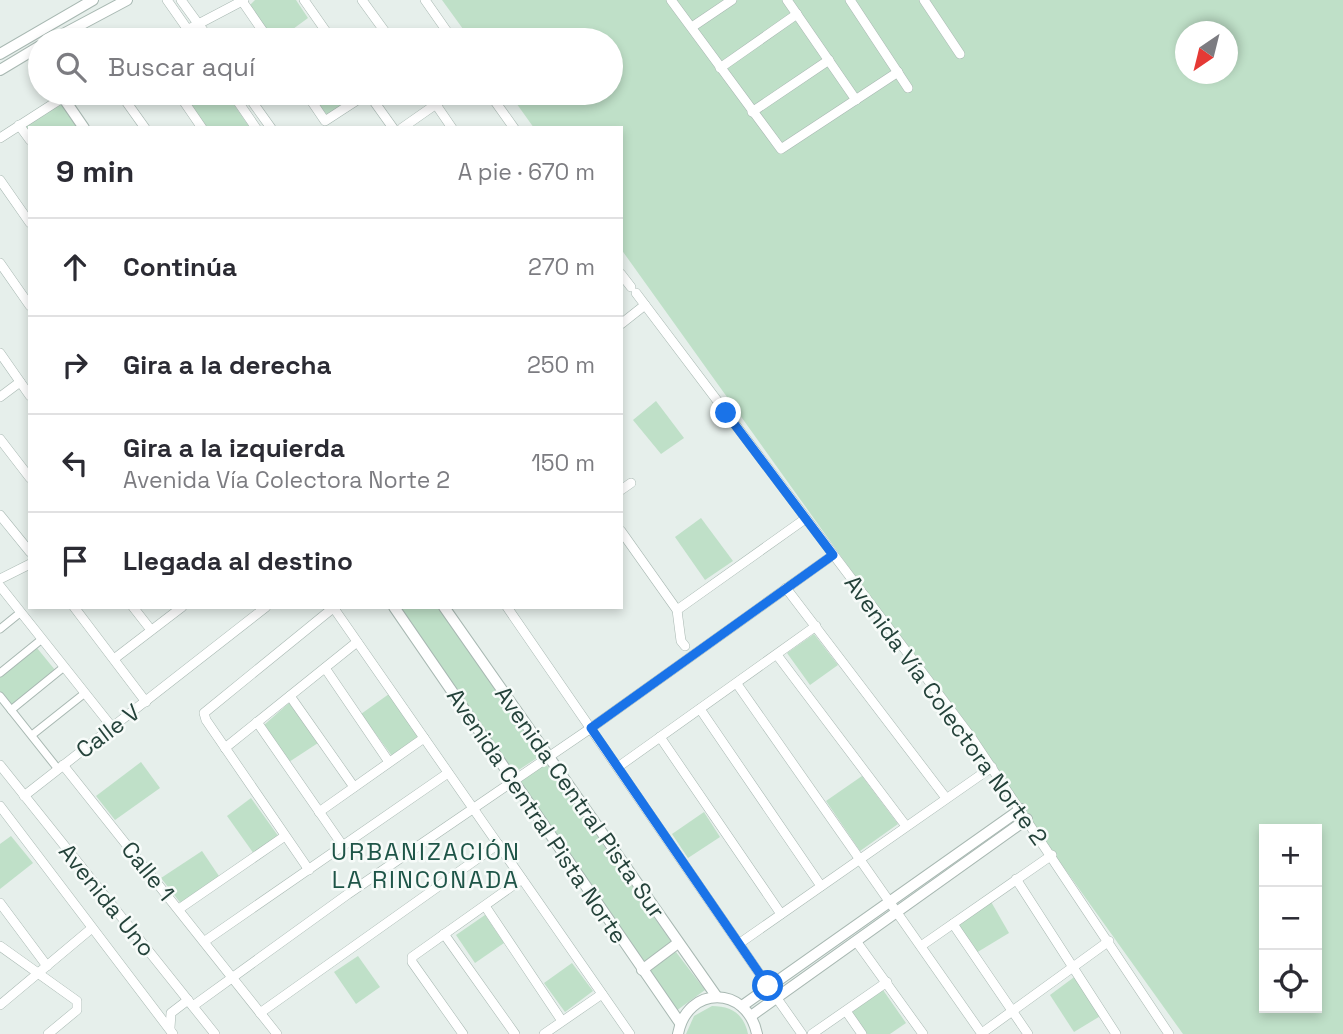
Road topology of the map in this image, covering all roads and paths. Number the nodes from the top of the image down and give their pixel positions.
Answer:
1 (93, 0) edge
2 (127, 0) edge
3 (167, 0) edge
4 (181, 0) edge
5 (304, 0) edge
6 (362, 0) edge
7 (425, 0) edge
8 (671, 0) edge
9 (732, 0) edge
10 (788, 0) edge
11 (850, 0) edge
12 (924, 0) edge
13 (243, 1) edge
14 (797, 14) junction
15 (198, 24) junction
16 (692, 27) junction
17 (43, 28) edge
18 (74, 28) edge
19 (187, 28) edge
20 (190, 28) edge
21 (201, 28) edge
22 (261, 28) edge
23 (324, 28) edge
24 (382, 28) edge
25 (445, 28) edge
26 (28, 37) edge
27 (0, 54) edge
28 (960, 54) dead end
29 (28, 57) edge
30 (829, 60) junction
31 (720, 68) junction
32 (0, 70) edge
33 (898, 72) junction
34 (908, 88) dead end
35 (856, 100) junction
36 (48, 105) edge
37 (70, 105) edge
38 (129, 105) edge
39 (186, 105) edge
40 (240, 105) edge
41 (255, 105) edge
42 (314, 105) edge
43 (350, 105) edge
44 (377, 105) edge
45 (435, 105) edge
46 (437, 105) edge
47 (498, 105) edge
48 (752, 112) junction
49 (19, 125) junction
50 (83, 126) edge
51 (144, 126) edge
52 (201, 126) edge
53 (255, 126) edge
54 (270, 126) edge
55 (392, 126) edge
56 (405, 126) edge
57 (451, 126) edge
58 (513, 126) edge
59 (28, 137) edge
60 (0, 138) edge
61 (0, 180) edge
62 (28, 220) edge
63 (0, 262) edge
64 (623, 276) edge
65 (28, 303) edge
66 (645, 305) junction
67 (623, 322) edge
68 (0, 353) edge
69 (20, 382) junction
70 (28, 393) edge
71 (0, 397) edge
72 (0, 439) edge
73 (28, 475) edge
74 (631, 483) dead end
75 (623, 489) edge
76 (0, 515) edge
77 (805, 519) junction
78 (623, 534) edge
79 (28, 550) edge
80 (833, 555) junction
81 (28, 565) edge
82 (0, 579) edge
83 (0, 586) edge
84 (786, 588) junction
85 (76, 609) edge
86 (135, 609) edge
87 (179, 609) edge
88 (263, 609) edge
89 (331, 609) edge
90 (334, 609) edge
91 (395, 609) edge
92 (445, 609) edge
93 (509, 609) edge
94 (677, 610) junction
95 (21, 612) junction
96 (816, 626) junction
97 (0, 629) edge
98 (151, 630) junction
99 (42, 639) junction
100 (357, 642) junction
101 (685, 646) dead end
102 (777, 655) junction
103 (114, 659) junction
104 (64, 667) junction
105 (325, 668) junction
106 (0, 673) edge
107 (737, 684) junction
108 (85, 693) junction
109 (0, 695) edge
110 (290, 696) junction
111 (146, 702) junction
112 (700, 709) junction
113 (11, 710) junction
114 (257, 722) junction
115 (113, 727) junction
116 (591, 728) junction
117 (32, 735) junction
118 (660, 737) junction
119 (424, 738) junction
120 (225, 747) junction
121 (549, 755) junction
122 (389, 762) junction
123 (0, 765) edge
124 (618, 766) junction
125 (60, 767) junction
126 (992, 767) junction
127 (448, 773) junction
128 (513, 780) junction
129 (354, 787) junction
130 (24, 796) junction
131 (946, 798) junction
132 (0, 806) edge
133 (472, 807) junction
134 (319, 812) junction
135 (1024, 814) junction
136 (906, 826) junction
137 (285, 836) junction
138 (498, 844) junction
139 (343, 846) junction
140 (1052, 855) junction
141 (859, 859) junction
142 (309, 870) junction
143 (522, 879) junction
144 (1016, 879) junction
145 (821, 886) junction
146 (888, 902) junction
147 (0, 903) edge
148 (485, 906) junction
149 (179, 909) junction
150 (895, 913) junction
151 (781, 914) junction
152 (953, 923) junction
153 (92, 928) junction
154 (444, 934) junction
155 (856, 941) junction
156 (1109, 941) junction
157 (205, 942) junction
158 (678, 943) junction
159 (740, 943) junction
160 (0, 946) edge
161 (921, 946) junction
162 (1073, 966) junction
163 (43, 970) junction
164 (642, 970) junction
165 (233, 976) junction
166 (887, 982) junction
167 (768, 986) junction
168 (601, 994) junction
169 (716, 997) junction
170 (776, 997) junction
171 (190, 1003) junction
172 (0, 1005) edge
173 (742, 1006) junction
174 (152, 1007) junction
175 (1012, 1010) junction
176 (846, 1011) junction
177 (171, 1013) junction
178 (260, 1013) junction
179 (751, 1016) junction
180 (562, 1021) junction
181 (679, 1029) edge
182 (625, 1032) edge
183 (172, 1033) edge
184 (982, 1033) edge
185 (48, 1034) edge
186 (215, 1034) edge
187 (277, 1034) edge
188 (463, 1034) edge
189 (515, 1034) edge
190 (544, 1034) edge
191 (757, 1034) edge
192 (802, 1034) edge
193 (812, 1034) edge
194 (862, 1034) edge
195 (923, 1034) edge
196 (1028, 1034) edge
197 (1116, 1034) edge
198 (1169, 1034) edge

1 - 17 street
2 - 18 street
3 - 19 street
4 - 15 street
5 - 23 street
6 - 24 street
7 - 25 street
8 - 16 street
9 - 16 street
10 - 14 street
11 - 33 street
12 - 28 street
13 - 15 street
13 - 22 street
14 - 30 street
14 - 31 street
15 - 20 street
15 - 21 street
16 - 31 street
26 - 27 street
29 - 32 street
30 - 35 street
30 - 48 street
31 - 48 street
33 - 34 street
33 - 35 street
35 - 48 street
36 - 49 street
37 - 50 street
38 - 51 street
39 - 52 street
40 - 53 street
41 - 54 street
42 - 43 street
44 - 55 street
45 - 56 street
46 - 57 street
47 - 58 street
49 - 59 street
49 - 60 street
61 - 62 street
63 - 65 street
64 - 66 street, Avenida Vía Colectora Norte 2
66 - 67 street
66 - 77 street, Avenida Vía Colectora Norte 2
68 - 69 street
69 - 70 street
69 - 71 street
72 - 73 street
74 - 75 street
76 - 79 street
77 - 80 street, Avenida Vía Colectora Norte 2
77 - 94 street
78 - 94 street
80 - 84 street
80 - 126 street, Avenida Vía Colectora Norte 2
81 - 82 street
83 - 95 street
84 - 96 street
84 - 116 street
85 - 103 street
86 - 98 street
87 - 98 street
88 - 111 street, Calle V
89 - 120 street
90 - 100 street
91 - 128 street, Avenida Central Pista Norte
92 - 121 street, Avenida Central Pista Sur
93 - 116 street
94 - 101 street
95 - 97 street
95 - 99 street
96 - 102 street
96 - 131 street
98 - 103 street
99 - 104 street
99 - 106 street
100 - 105 street
100 - 119 street
102 - 107 street
102 - 136 street
103 - 111 street
104 - 108 street
104 - 113 street
105 - 110 street
105 - 122 street
107 - 112 street
107 - 141 street
108 - 115 street
108 - 117 street
109 - 113 street
110 - 114 street
110 - 129 street
111 - 115 street, Calle V
112 - 118 street
112 - 145 street
113 - 117 street
114 - 120 street
114 - 134 street
115 - 125 street, Calle V
116 - 121 street
116 - 124 street
117 - 125 street
118 - 124 street
118 - 151 street
119 - 122 street
119 - 127 street
120 - 137 street
121 - 128 street
121 - 158 street, Avenida Central Pista Sur
122 - 129 street
123 - 130 street, Avenida Uno
124 - 159 street
125 - 130 street, Calle V
125 - 149 street, Calle 1
126 - 131 street
126 - 135 street, Avenida Vía Colectora Norte 2
127 - 133 street
127 - 139 street
128 - 133 street
128 - 164 street, Avenida Central Pista Norte
129 - 134 street
130 - 171 street, Avenida Uno
131 - 136 street
132 - 153 street, Avenida Uno
133 - 138 street
133 - 165 street
134 - 139 street
135 - 140 street, Avenida Vía Colectora Norte 2
135 - 146 street
135 - 150 street
136 - 141 street
137 - 142 street
137 - 149 street
138 - 143 street
138 - 178 street
139 - 142 street
140 - 144 street
140 - 156 street, Avenida Vía Colectora Norte 2
141 - 145 street
141 - 146 street
142 - 157 street
143 - 148 street
143 - 168 street
144 - 152 street
144 - 162 street
145 - 151 street
146 - 150 street
146 - 167 street
147 - 163 street
148 - 154 street
148 - 180 street
149 - 157 street, Calle 1
150 - 155 street
150 - 161 street
151 - 159 street
152 - 161 street
152 - 175 street
153 - 163 street
153 - 174 street, Avenida Uno
154 - 188 street
154 - 189 street
155 - 166 street
155 - 170 street
156 - 162 street
156 - 198 street, Avenida Vía Colectora Norte 2
157 - 165 street, Calle 1
158 - 164 street
158 - 169 street, Avenida Central Pista Sur
159 - 167 street
160 - 163 street
161 - 184 street
162 - 175 street
162 - 197 street
163 - 172 street
163 - 185 street
164 - 181 street, Avenida Central Pista Norte
165 - 171 street
165 - 178 street, Calle 1
166 - 176 street
166 - 195 street
167 - 173 street
168 - 180 street
168 - 182 street
169 - 173 street
169 - 181 street
170 - 179 street
170 - 192 street
171 - 177 street
171 - 186 street, Avenida Uno
173 - 179 street
174 - 177 street
174 - 183 street, Avenida Uno
175 - 184 street
175 - 196 street
176 - 193 street
176 - 194 street
177 - 183 street
178 - 187 street, Calle 1
179 - 191 street
180 - 190 street

